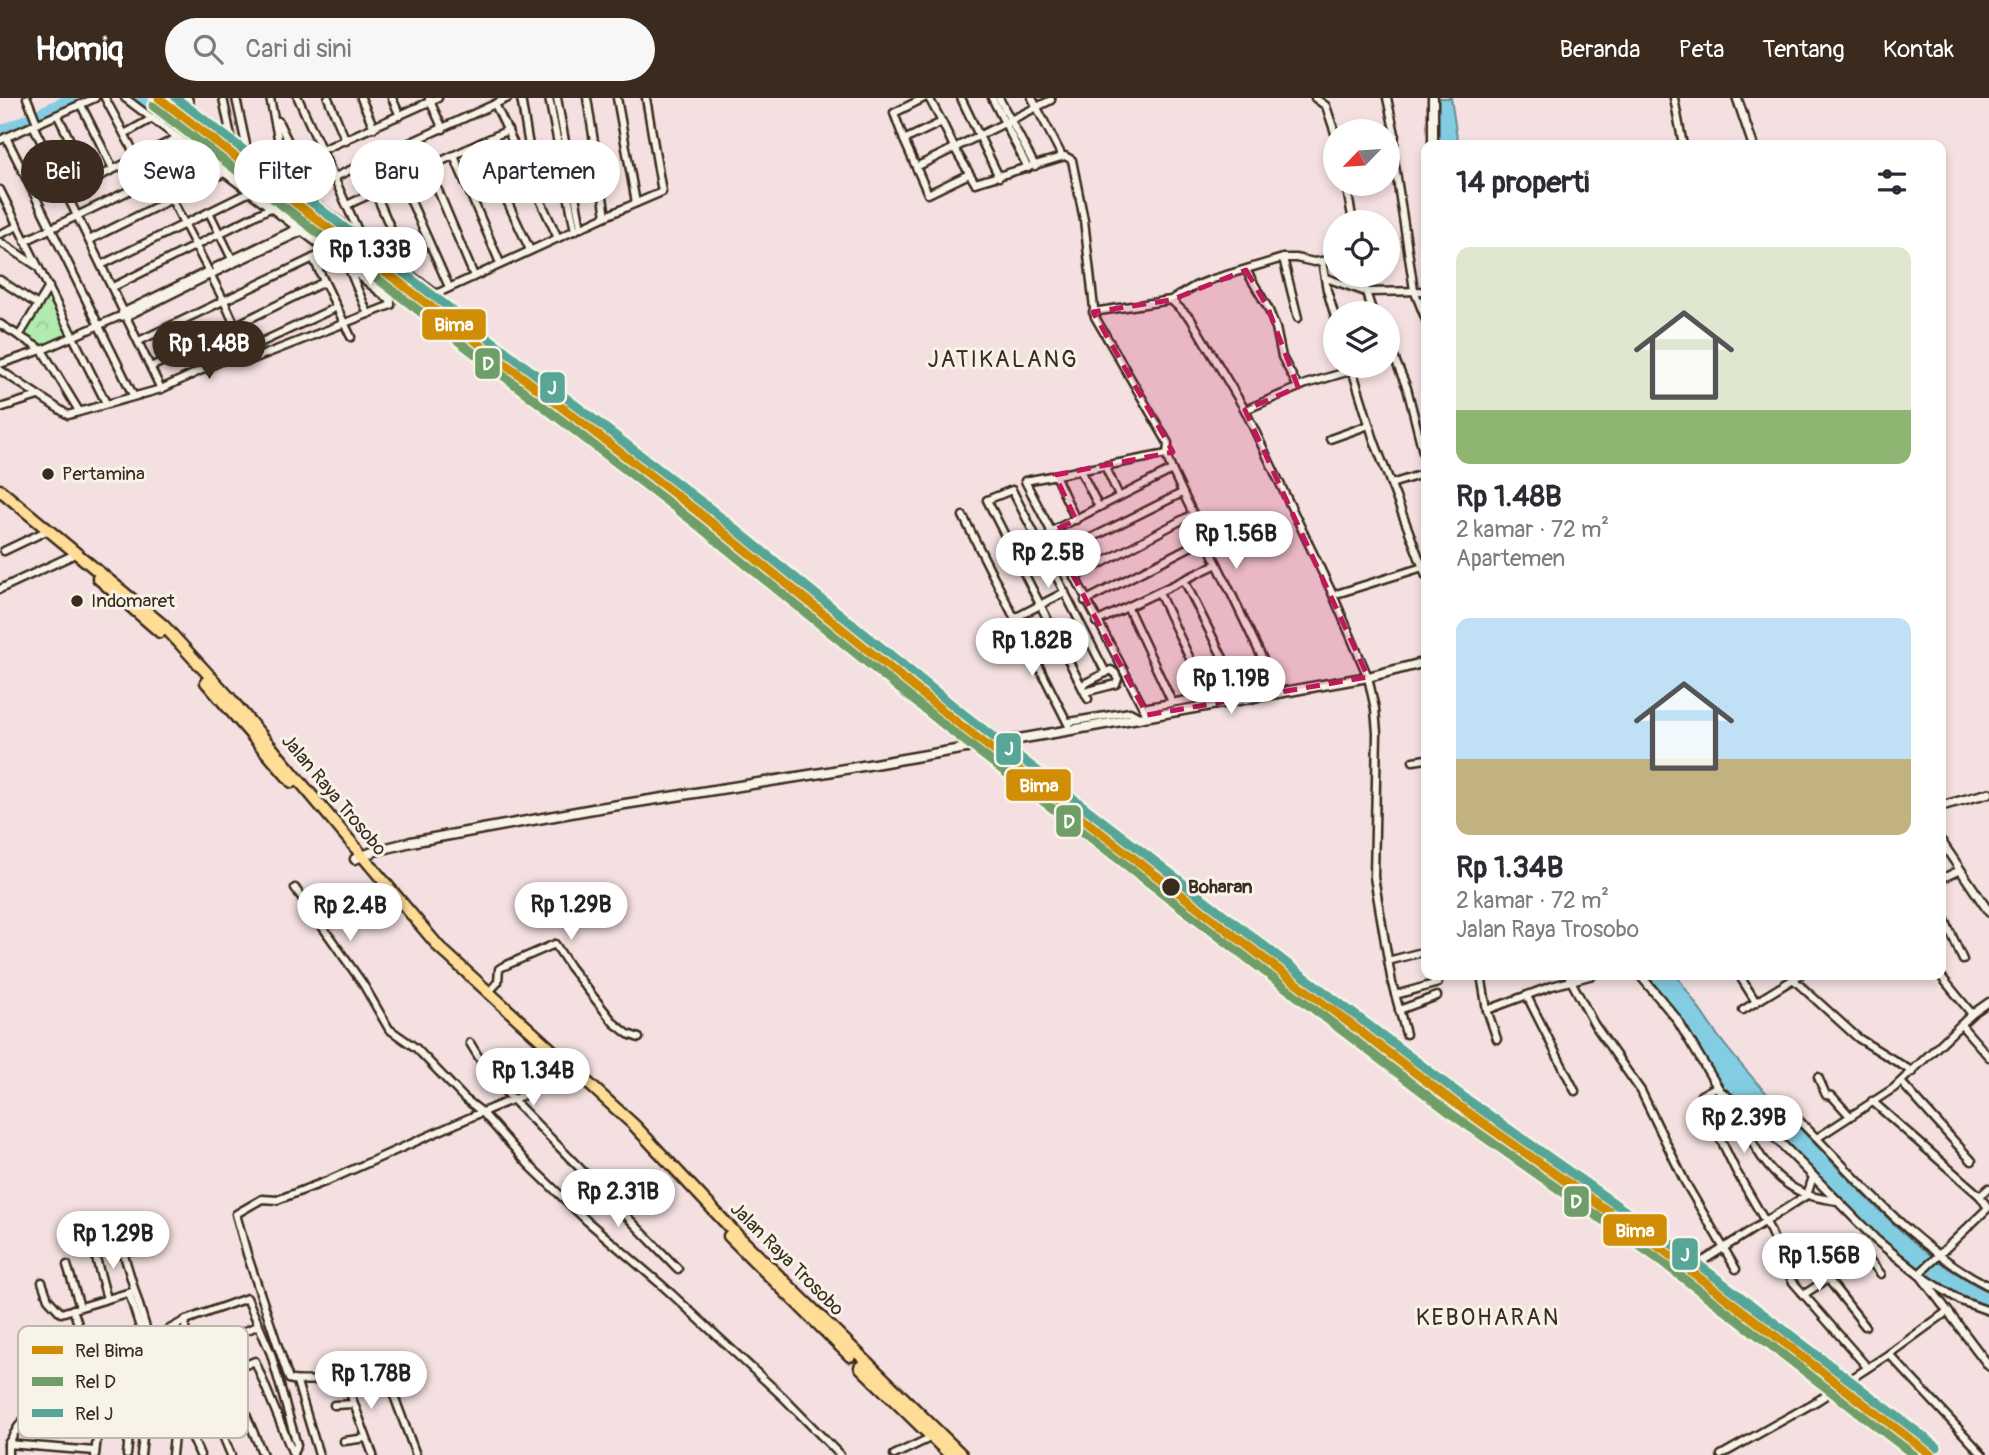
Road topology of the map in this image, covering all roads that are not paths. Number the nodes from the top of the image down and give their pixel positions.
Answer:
1 (27, 98) edge
2 (95, 98) edge
3 (105, 98) edge
4 (188, 98) edge
5 (223, 98) edge
6 (236, 98) edge
7 (270, 98) edge
8 (298, 98) edge
9 (328, 98) edge
10 (361, 98) edge
11 (392, 98) edge
12 (438, 98) edge
13 (508, 98) edge
14 (521, 98) edge
15 (549, 98) edge
16 (557, 98) edge
17 (587, 98) edge
18 (617, 98) edge
19 (646, 98) edge
20 (924, 98) edge
21 (929, 98) edge
22 (961, 98) edge
23 (992, 98) edge
24 (999, 98) edge
25 (1032, 98) edge
26 (1315, 98) edge
27 (1387, 98) edge
28 (1433, 98) edge
29 (1674, 98) edge
30 (1737, 98) edge
31 (127, 99) edge
32 (429, 100) edge
33 (1051, 100) dead end
34 (495, 104) junction
35 (81, 105) junction
36 (1037, 108) junction
37 (113, 110) junction
38 (58, 116) junction
39 (274, 116) junction
40 (400, 116) junction
41 (153, 118) junction
42 (1330, 119) edge
43 (1392, 119) edge
44 (35, 120) junction
45 (942, 122) junction
46 (1008, 123) junction
47 (374, 128) junction
48 (443, 128) junction
49 (508, 130) junction
50 (125, 134) junction
51 (980, 137) junction
52 (177, 138) junction
53 (3, 139) edge
54 (44, 140) edge
55 (70, 140) edge
56 (128, 140) edge
57 (173, 140) edge
58 (180, 140) edge
59 (245, 140) edge
60 (279, 140) edge
61 (286, 140) edge
62 (317, 140) edge
63 (486, 140) edge
64 (513, 140) edge
65 (528, 140) edge
66 (904, 140) junction
67 (1433, 140) edge
68 (1683, 140) edge
69 (1751, 140) edge
70 (232, 141) joint
71 (345, 141) junction
72 (336, 145) edge
73 (955, 149) junction
74 (458, 154) edge
75 (453, 156) junction
76 (1062, 156) junction
77 (444, 161) edge
78 (118, 167) edge
79 (916, 167) junction
80 (1032, 167) junction
81 (113, 169) junction
82 (220, 170) edge
83 (224, 173) junction
84 (104, 174) edge
85 (969, 174) junction
86 (220, 175) edge
87 (336, 177) edge
88 (999, 177) junction
89 (234, 180) edge
90 (336, 182) edge
91 (0, 190) edge
92 (118, 196) edge
93 (1398, 196) edge
94 (234, 200) edge
95 (3, 203) edge
96 (72, 203) edge
97 (168, 203) edge
98 (175, 203) edge
99 (264, 203) edge
100 (314, 203) edge
101 (351, 203) edge
102 (380, 203) edge
103 (412, 203) edge
104 (443, 203) edge
105 (508, 203) edge
106 (542, 203) edge
107 (636, 203) junction
108 (347, 205) junction
109 (270, 208) junction
110 (209, 212) junction
111 (78, 215) junction
112 (606, 216) junction
113 (184, 224) junction
114 (18, 226) junction
115 (50, 228) junction
116 (578, 229) junction
117 (299, 230) junction
118 (0, 234) edge
119 (219, 235) junction
120 (361, 237) junction
121 (558, 237) junction
122 (89, 240) junction
123 (25, 241) junction
124 (0, 242) edge
125 (195, 247) junction
126 (328, 250) junction
127 (530, 250) junction
128 (313, 258) junction
129 (1283, 258) junction
130 (236, 259) junction
131 (1322, 261) joint
132 (500, 263) junction
133 (101, 265) junction
134 (1323, 265) edge
135 (38, 267) junction
136 (349, 268) junction
137 (1245, 270) junction
138 (209, 273) junction
139 (410, 273) junction
140 (474, 276) junction
141 (0, 280) edge
142 (324, 282) junction
143 (49, 287) junction
144 (113, 287) junction
145 (449, 287) junction
146 (1352, 287) edge
147 (1365, 287) edge
148 (1414, 290) junction
149 (1421, 291) edge
150 (1366, 292) junction
151 (1171, 300) junction
152 (224, 301) junction
153 (1369, 301) edge
154 (38, 305) junction
155 (337, 307) junction
156 (1421, 308) edge
157 (1093, 312) junction
158 (125, 313) junction
159 (368, 314) junction
160 (1298, 318) dead end
161 (345, 323) junction
162 (0, 324) edge
163 (99, 325) junction
164 (235, 326) junction
165 (286, 330) junction
166 (19, 336) junction
167 (73, 336) junction
168 (351, 337) dead end
169 (139, 341) junction
170 (294, 345) junction
171 (246, 349) junction
172 (42, 350) junction
173 (0, 367) edge
174 (151, 367) junction
175 (1400, 371) edge
176 (1324, 378) edge
177 (1355, 378) edge
178 (1298, 387) junction
179 (162, 389) junction
180 (133, 395) junction
181 (38, 396) junction
182 (106, 403) junction
183 (0, 408) edge
184 (1245, 410) junction
185 (79, 411) junction
186 (1370, 425) junction
187 (1330, 439) dead end
188 (1421, 444) edge
189 (1167, 454) junction
190 (1105, 466) junction
191 (1080, 470) junction
192 (1172, 471) junction
193 (1055, 475) junction
194 (1421, 475) edge
195 (1391, 484) junction
196 (0, 490) edge
197 (1182, 493) junction
198 (1119, 496) junction
199 (0, 498) edge
200 (1099, 507) junction
201 (1192, 514) junction
202 (963, 516) dead end
203 (1076, 520) junction
204 (44, 532) junction
205 (1050, 533) junction
206 (1205, 539) junction
207 (4, 551) dead end
208 (1061, 553) junction
209 (71, 556) junction
210 (1421, 562) edge
211 (1217, 564) junction
212 (1421, 568) edge
213 (1074, 578) junction
214 (1184, 580) junction
215 (0, 589) edge
216 (1065, 592) junction
217 (1159, 593) junction
218 (1333, 596) junction
219 (1085, 601) junction
220 (1040, 606) junction
221 (1128, 608) junction
222 (1015, 618) junction
223 (1096, 622) junction
224 (1421, 663) edge
225 (1106, 673) junction
226 (1368, 677) junction
227 (1278, 688) junction
228 (1239, 690) junction
229 (1085, 692) junction
230 (1208, 697) junction
231 (1172, 702) junction
232 (1143, 714) junction
233 (1070, 726) junction
234 (1421, 760) edge
235 (1413, 761) dead end
236 (1989, 793) edge
237 (1946, 805) edge
238 (1946, 849) edge
239 (364, 855) junction
240 (1960, 870) junction
241 (1946, 876) edge
242 (295, 888) dead end
243 (1989, 912) edge
244 (1946, 922) edge
245 (1421, 952) edge
246 (1963, 960) dead end
247 (1388, 961) junction
248 (1482, 980) edge
249 (1564, 980) edge
250 (1570, 980) edge
251 (1644, 980) edge
252 (1743, 980) edge
253 (1791, 980) edge
254 (1799, 980) edge
255 (1944, 980) edge
256 (1438, 983) dead end
257 (491, 989) junction
258 (1395, 995) junction
259 (1437, 996) dead end
260 (1528, 996) junction
261 (1756, 1002) junction
262 (1989, 1002) edge
263 (1399, 1010) junction
264 (1487, 1010) junction
265 (1743, 1010) dead end
266 (1972, 1014) junction
267 (1961, 1025) junction
268 (1406, 1031) dead end
269 (639, 1038) dead end
270 (1497, 1039) dead end
271 (470, 1044) dead end
272 (1989, 1057) edge
273 (1913, 1072) junction
274 (576, 1077) junction
275 (1818, 1077) dead end
276 (1901, 1082) junction
277 (1716, 1087) junction
278 (1575, 1091) dead end
279 (515, 1100) junction
280 (1872, 1101) junction
281 (1737, 1105) junction
282 (1784, 1106) dead end
283 (479, 1113) junction
284 (1850, 1116) junction
285 (1817, 1138) junction
286 (1972, 1161) dead end
287 (1813, 1177) junction
288 (1989, 1188) edge
289 (1807, 1195) junction
290 (1980, 1196) junction
291 (1837, 1201) junction
292 (1989, 1208) edge
293 (1766, 1223) junction
294 (1662, 1244) dead end
295 (1722, 1248) junction
296 (1936, 1255) junction
297 (67, 1265) dead end
298 (1692, 1268) junction
299 (678, 1269) dead end
300 (1736, 1269) dead end
301 (1881, 1274) dead end
302 (1920, 1274) junction
303 (1828, 1279) junction
304 (42, 1282) dead end
305 (1989, 1286) edge
306 (132, 1292) junction
307 (1803, 1296) junction
308 (107, 1299) junction
309 (77, 1308) junction
310 (1948, 1311) junction
311 (1989, 1311) edge
312 (186, 1320) junction
313 (259, 1325) junction
314 (79, 1326) edge
315 (140, 1326) edge
316 (176, 1326) edge
317 (185, 1326) edge
318 (1865, 1326) dead end
319 (248, 1330) edge
320 (271, 1354) junction
321 (1889, 1354) junction
322 (255, 1361) junction
323 (248, 1364) edge
324 (1989, 1366) edge
325 (1867, 1367) junction
326 (344, 1377) junction
327 (297, 1381) junction
328 (1843, 1383) junction
329 (354, 1404) junction
330 (334, 1405) dead end
331 (248, 1419) edge
332 (18, 1428) edge
333 (932, 1437) junction
334 (193, 1438) edge
335 (224, 1438) edge
336 (366, 1438) junction
337 (344, 1441) dead end
338 (8, 1444) junction
339 (95, 1453) edge
340 (293, 1454) edge
341 (8, 1455) edge
342 (200, 1455) edge
343 (231, 1455) edge
344 (263, 1455) edge
345 (319, 1455) edge
346 (373, 1455) edge
347 (416, 1455) edge
348 (840, 1455) edge
349 (894, 1455) edge
350 (950, 1455) edge
351 (962, 1455) edge
352 (1721, 1455) edge
353 (1983, 1455) edge

1 - 44 street
2 - 35 street
3 - 37 street
4 - 70 street
5 - 70 street
6 - 59 street
7 - 39 street
8 - 62 street
9 - 71 street
10 - 47 street
11 - 40 street
12 - 32 street
13 - 34 street
14 - 65 street
15 - 116 street
16 - 116 street
17 - 112 street
18 - 107 street
19 - 107 street
20 - 66 street
21 - 45 street
22 - 51 street
23 - 46 street
24 - 46 street
25 - 36 street
26 - 42 street
27 - 43 street
28 - 67 main road
29 - 68 street
30 - 69 street
31 - 37 street
31 - 41 street
32 - 40 street
32 - 48 street
33 - 36 street
34 - 48 street
34 - 49 street
35 - 38 street
35 - 81 street
36 - 46 street
36 - 76 street
37 - 50 street
38 - 44 street
38 - 55 street
39 - 60 street
39 - 61 street
40 - 47 street
41 - 50 street
41 - 52 street
44 - 53 street
44 - 54 street
45 - 66 street
45 - 73 street
46 - 51 street
46 - 80 street
47 - 71 street
48 - 87 street
49 - 63 street
49 - 64 street
50 - 56 street
51 - 73 street
51 - 88 street
52 - 57 street
52 - 58 street
53 - 115 street
66 - 79 street
71 - 72 street
73 - 79 street
73 - 85 street
74 - 75 street
75 - 77 street
75 - 132 street
76 - 80 street
76 - 157 street
78 - 81 street
79 - 85 street
80 - 88 street
81 - 84 street
82 - 83 street
83 - 86 street
83 - 89 street
85 - 88 street
90 - 108 street
91 - 95 street
92 - 111 street
93 - 148 street
94 - 110 street
95 - 114 street
96 - 111 street
97 - 122 street
98 - 113 street
99 - 109 street
100 - 120 street
101 - 108 street
102 - 139 street
103 - 145 street
104 - 140 street
105 - 127 street
106 - 121 street
107 - 112 street
108 - 120 street
109 - 117 street
109 - 119 street
110 - 113 street
110 - 119 street
111 - 115 street
111 - 122 street
112 - 116 street
113 - 125 street
113 - 133 street
114 - 118 street
114 - 123 street
115 - 123 street
115 - 163 street
116 - 121 street
117 - 126 street
117 - 130 street
119 - 125 street
119 - 130 street
120 - 139 street
121 - 127 street
122 - 133 street
123 - 135 street
124 - 135 street
125 - 138 street
125 - 144 street
126 - 128 street
126 - 136 street
127 - 132 street
128 - 142 street
128 - 152 street
129 - 131 street
129 - 137 street
129 - 160 street
130 - 138 street
131 - 134 street
132 - 140 street
133 - 144 street
135 - 143 street
136 - 159 street
136 - 159 street
137 - 151 street
137 - 178 street
138 - 152 street
138 - 158 street
139 - 145 street
140 - 145 street
141 - 154 street
142 - 155 street
142 - 164 street
143 - 154 street
143 - 167 street
144 - 158 street
146 - 150 street
147 - 150 street
148 - 149 street
148 - 150 street
148 - 156 street
150 - 153 street
151 - 157 street
151 - 184 street
152 - 164 street
152 - 169 street
154 - 166 street
155 - 161 street
155 - 165 street
157 - 189 street
158 - 163 street
158 - 169 street
159 - 161 street
161 - 168 street
161 - 170 street
162 - 166 street
163 - 167 street
163 - 180 street
164 - 171 street
164 - 174 street
165 - 170 street
165 - 171 street
166 - 172 street
167 - 172 street
167 - 182 street
169 - 174 street
170 - 171 street
171 - 179 street
172 - 173 street
172 - 185 street
173 - 181 street
174 - 179 street
175 - 188 street
176 - 178 street
177 - 186 street
178 - 184 street
179 - 180 street
180 - 182 street
181 - 183 street
181 - 185 street
182 - 185 street
184 - 218 street
186 - 187 street
186 - 195 street
189 - 190 street
189 - 192 street
190 - 191 street
190 - 198 street
191 - 193 street
191 - 200 street
192 - 197 street
192 - 198 street
193 - 203 street
193 - 205 street
194 - 195 street
195 - 210 street
196 - 239 highway, Jalan Raya Trosobo
197 - 201 street
197 - 208 street
198 - 200 street
199 - 204 highway, Jalan Raya Trosobo
200 - 203 street
201 - 206 street
201 - 213 street
202 - 222 street
203 - 205 street
204 - 207 street
204 - 209 highway, Jalan Raya Trosobo
205 - 208 street
206 - 211 street
206 - 219 street
208 - 213 street
209 - 215 street
209 - 239 highway, Jalan Raya Trosobo
211 - 214 street
211 - 227 street
212 - 218 street
213 - 219 street
214 - 217 street
214 - 228 street
216 - 220 street
216 - 220 street
216 - 225 street
217 - 221 street
217 - 230 street
218 - 226 street
219 - 223 street
220 - 222 street
220 - 229 street
221 - 223 street
221 - 231 street
222 - 233 street
223 - 232 street
224 - 226 main road
225 - 229 street
225 - 229 street
226 - 227 main road
226 - 247 street
227 - 228 street
227 - 232 main road
228 - 230 street
230 - 231 street
231 - 232 street
232 - 233 main road
233 - 239 main road
234 - 235 street
236 - 237 street
238 - 240 street
239 - 257 highway, Jalan Raya Trosobo
239 - 274 highway, Jalan Raya Trosobo
240 - 241 street
240 - 243 street
242 - 283 street
244 - 246 street
245 - 247 street
247 - 258 street
248 - 264 street
249 - 260 street
250 - 295 street
251 - 277 street
252 - 261 street
253 - 261 street
254 - 273 street
255 - 266 street
256 - 258 street
257 - 269 street
257 - 274 highway, Jalan Raya Trosobo
258 - 263 street
259 - 263 street
260 - 264 street
260 - 278 street
261 - 265 street
262 - 266 street
263 - 268 street
264 - 270 street
266 - 267 street
267 - 272 street
267 - 273 street
271 - 279 street
273 - 276 street
274 - 279 street
274 - 333 highway, Jalan Raya Trosobo
274 - 351 highway, Jalan Raya Trosobo
275 - 284 street
276 - 280 street
276 - 286 street
277 - 281 street
277 - 293 street
279 - 283 street
279 - 299 street
280 - 284 street
280 - 290 street
281 - 287 street
281 - 289 street
282 - 285 street
283 - 327 street
283 - 348 street
284 - 285 street
285 - 296 street
287 - 289 street
287 - 291 street
288 - 290 street
289 - 291 street
289 - 293 street
290 - 292 street
291 - 302 street
292 - 296 street
293 - 295 street
293 - 307 street
294 - 298 street
295 - 298 street
295 - 300 street
296 - 302 street
296 - 305 street
297 - 309 street
298 - 328 street
301 - 303 street
302 - 310 street
302 - 311 street
303 - 307 street
303 - 318 street
304 - 309 street
306 - 308 street
306 - 308 street
306 - 315 street
307 - 325 street
308 - 309 street
309 - 314 street
310 - 321 street
310 - 324 street
312 - 313 street
312 - 316 street
312 - 317 street
313 - 319 street
313 - 320 street
320 - 322 street
320 - 340 street
321 - 325 street
321 - 353 street
322 - 323 street
322 - 340 street
325 - 328 street
326 - 327 street
326 - 329 street
326 - 347 street
327 - 345 street
328 - 352 street
329 - 330 street
329 - 336 street
331 - 344 street
332 - 338 street
333 - 349 street
333 - 350 highway, Jalan Raya Trosobo
334 - 342 street
335 - 343 street
336 - 337 street
336 - 346 street
338 - 339 street
338 - 341 street

